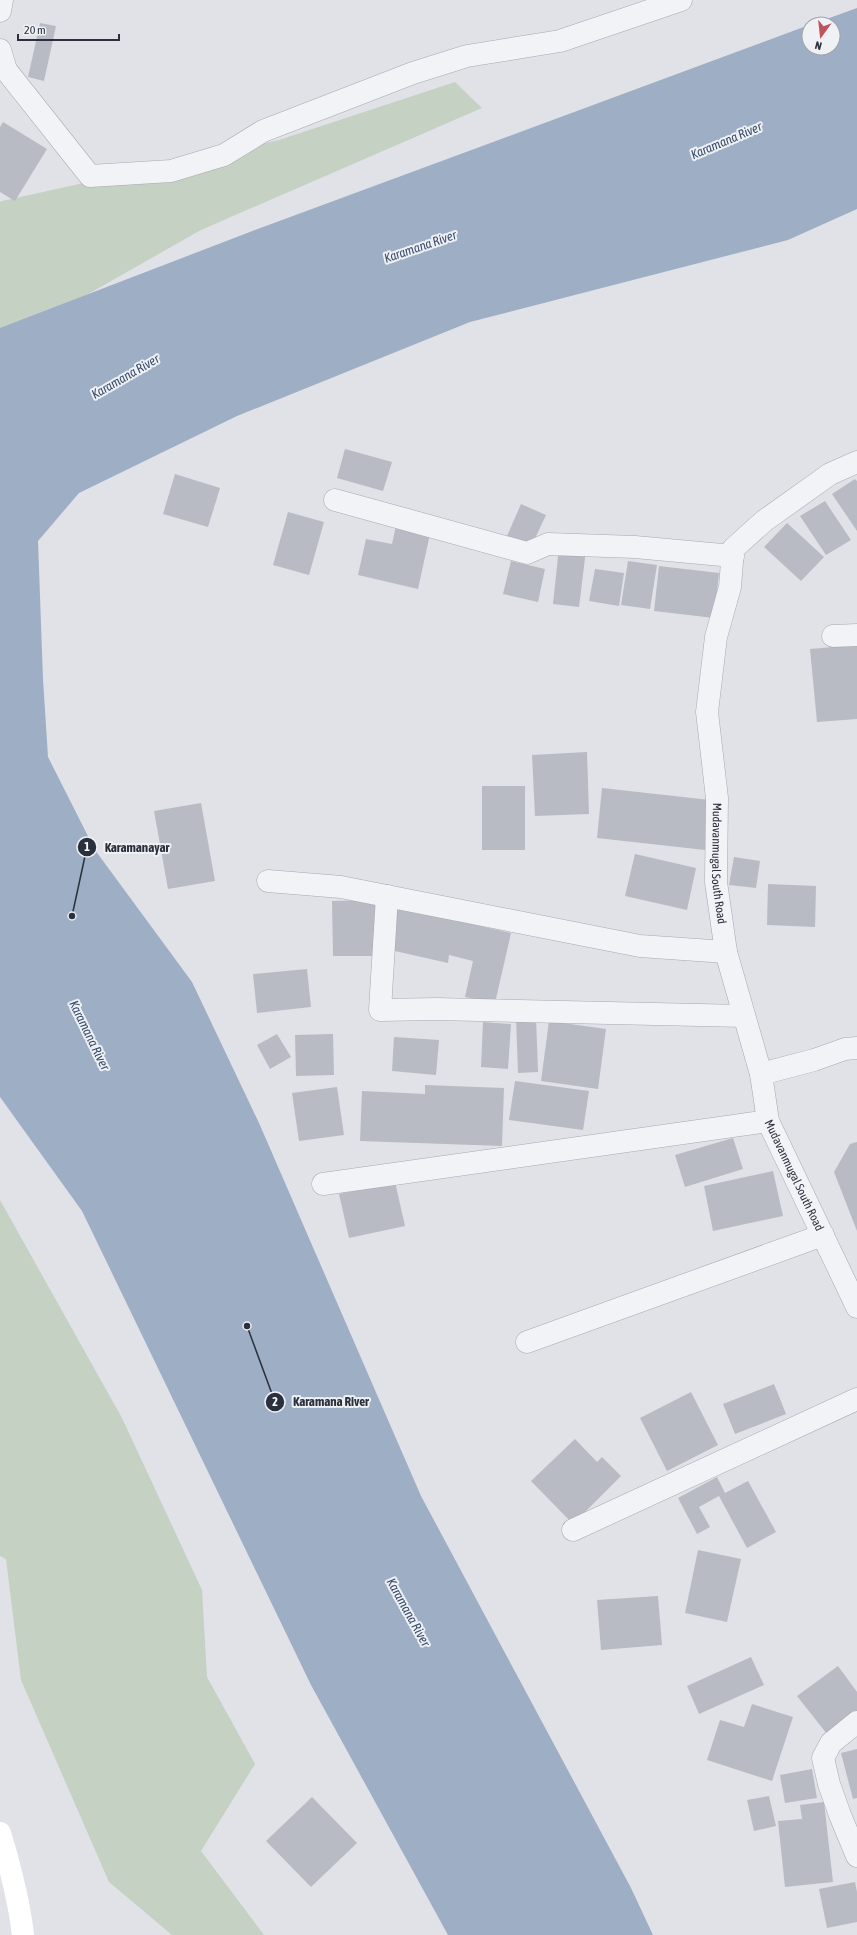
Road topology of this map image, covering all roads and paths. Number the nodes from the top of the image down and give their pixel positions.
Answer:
1 (2, 0) edge
2 (681, 0) edge
3 (0, 11) edge
4 (0, 50) edge
5 (857, 462) edge
6 (335, 500) dead end
7 (732, 556) junction
8 (857, 635) edge
9 (833, 636) dead end
10 (268, 881) dead end
11 (387, 896) junction
12 (726, 952) junction
13 (744, 1016) junction
14 (857, 1048) edge
15 (761, 1074) junction
16 (768, 1121) junction
17 (323, 1184) dead end
18 (823, 1235) junction
19 (857, 1307) edge
20 (527, 1342) dead end
21 (857, 1399) edge
22 (573, 1530) dead end
23 (857, 1722) edge
24 (0, 1833) edge
25 (857, 1856) edge
26 (23, 1935) edge

1 - 3 street
2 - 4 street
5 - 7 street
6 - 7 street
7 - 12 street, Mudavanmugal South Road
8 - 9 street
10 - 11 street
11 - 12 street
11 - 13 street
12 - 13 street, Mudavanmugal South Road
13 - 15 street, Mudavanmugal South Road
14 - 15 street
15 - 16 street, Mudavanmugal South Road
16 - 17 street
16 - 18 street, Mudavanmugal South Road
18 - 19 street, Mudavanmugal South Road
18 - 20 street
21 - 22 street
23 - 25 street
24 - 26 street

